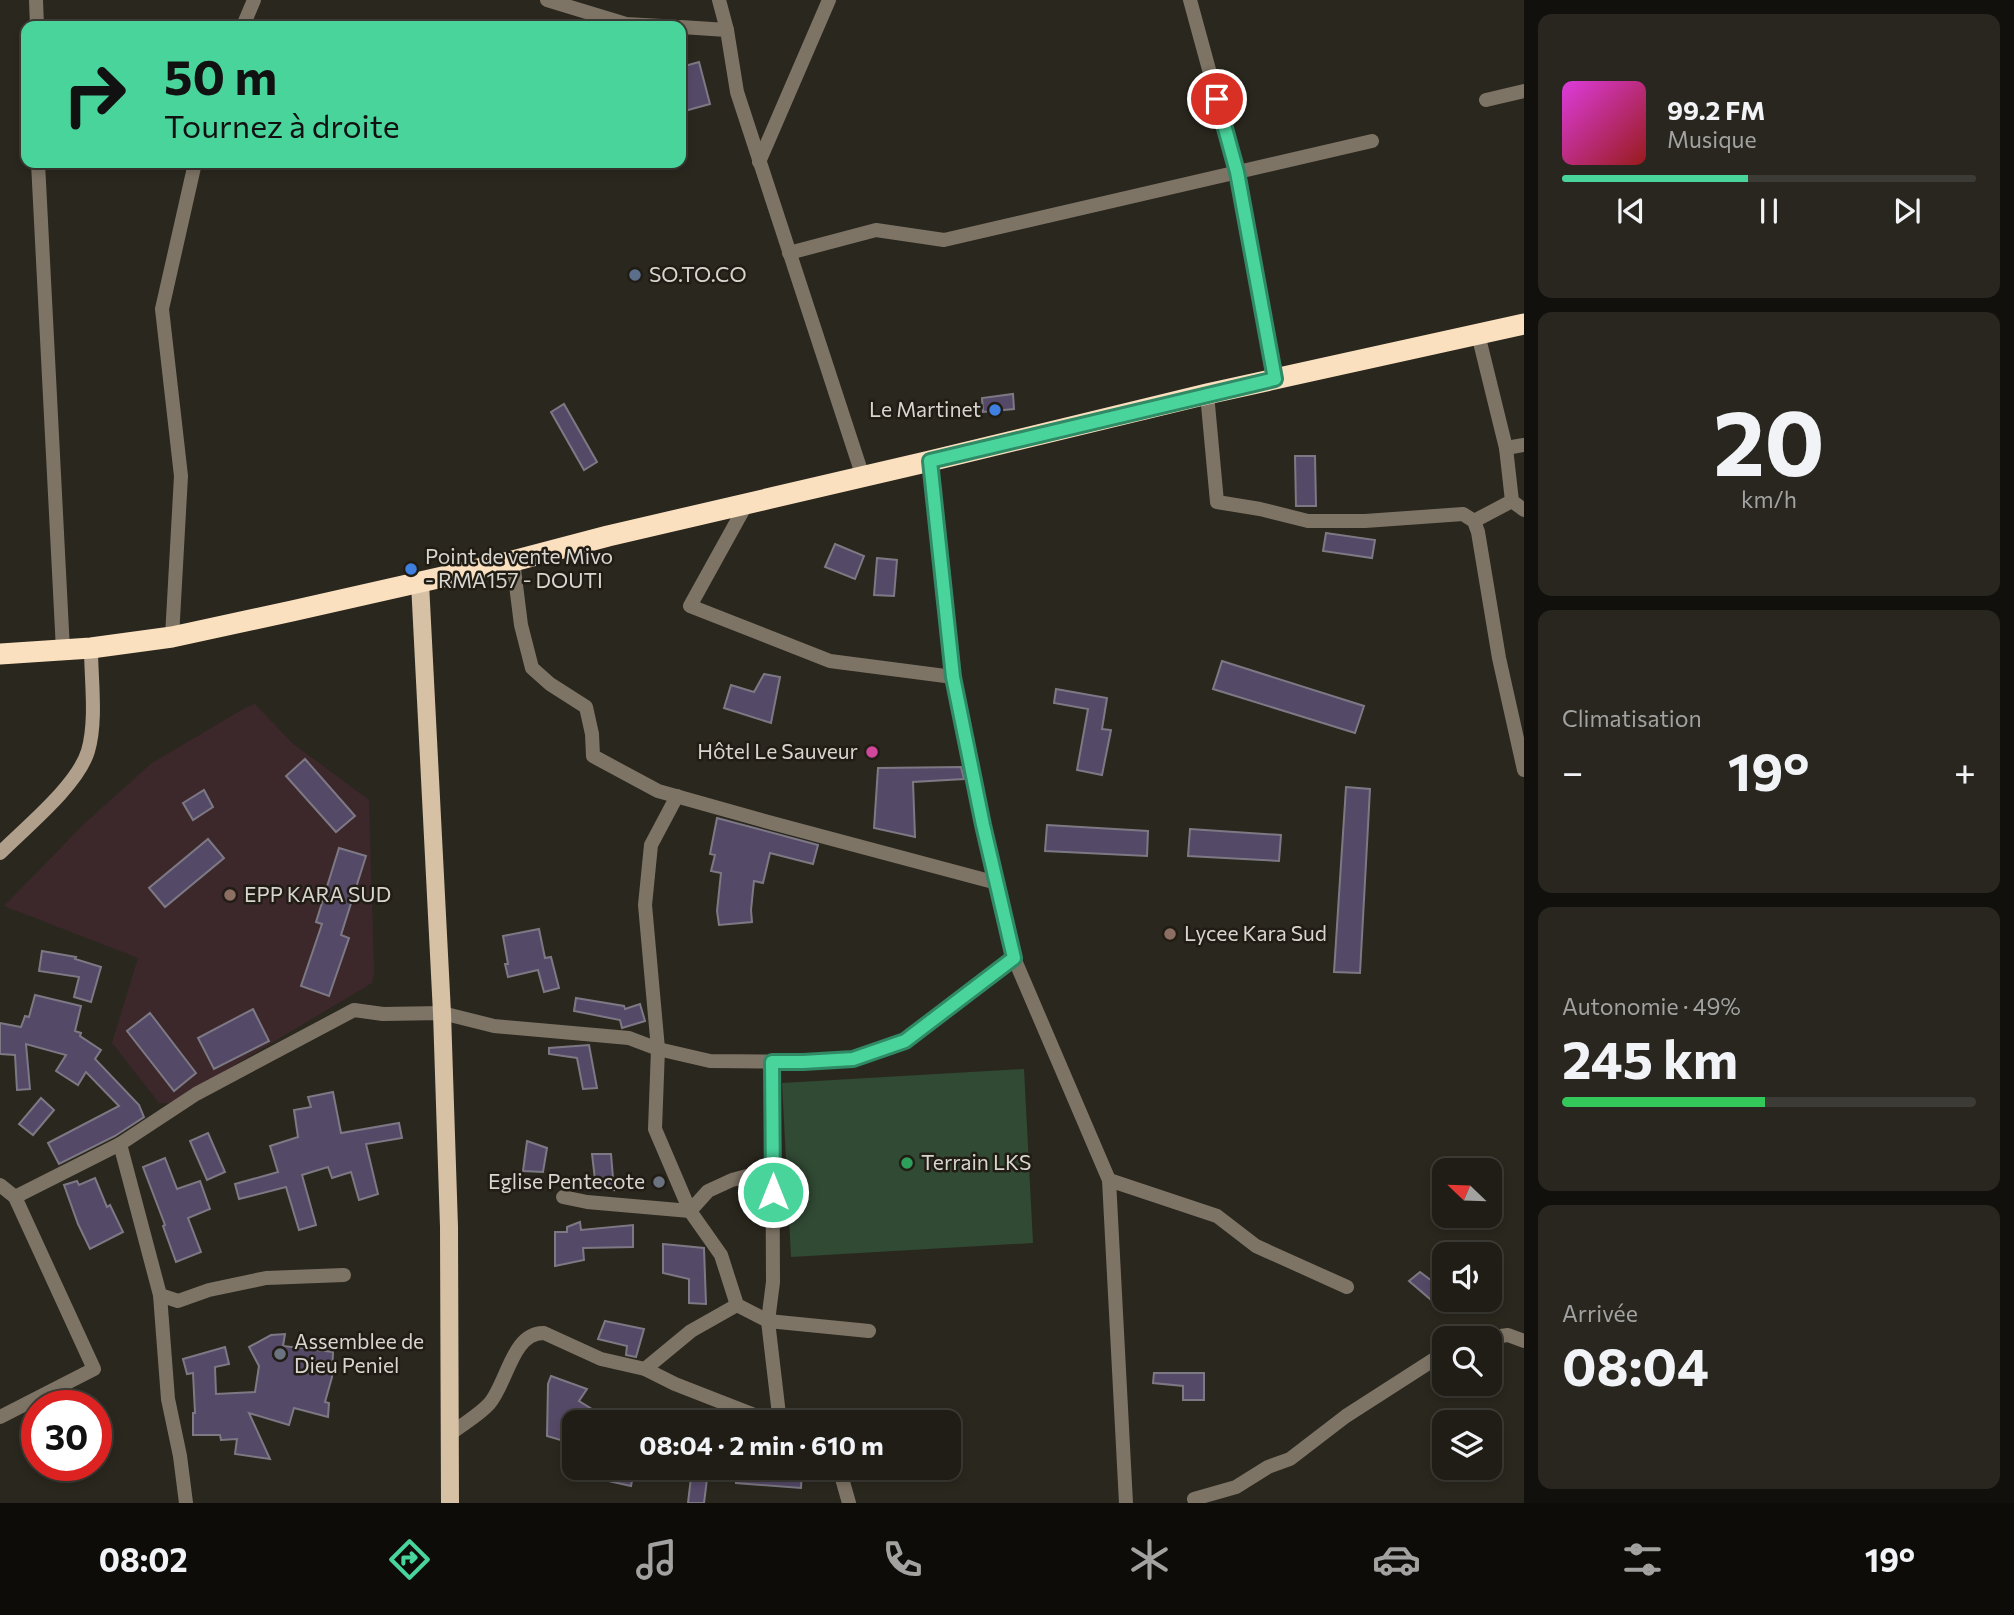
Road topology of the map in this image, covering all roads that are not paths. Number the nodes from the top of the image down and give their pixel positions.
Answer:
1 (36, 0) edge
2 (254, 0) edge
3 (547, 0) edge
4 (719, 0) edge
5 (830, 0) edge
6 (1190, 0) edge
7 (37, 21) edge
8 (245, 21) edge
9 (616, 21) edge
10 (686, 27) edge
11 (727, 30) junction
12 (1524, 91) edge
13 (1486, 100) dead end
14 (1372, 141) dead end
15 (759, 162) junction
16 (38, 168) edge
17 (194, 168) edge
18 (1237, 172) junction
19 (789, 253) junction
20 (1524, 324) edge
21 (1478, 334) junction
22 (1275, 379) junction
23 (1208, 394) junction
24 (1524, 445) edge
25 (1506, 448) junction
26 (930, 461) junction
27 (863, 477) junction
28 (747, 503) junction
29 (1518, 505) edge
30 (1474, 521) junction
31 (513, 561) junction
32 (420, 583) junction
33 (172, 637) junction
34 (91, 648) junction
35 (64, 650) junction
36 (0, 654) edge
37 (953, 677) junction
38 (1524, 771) edge
39 (677, 796) junction
40 (0, 853) edge
41 (997, 883) junction
42 (1014, 958) junction
43 (442, 1013) junction
44 (658, 1049) junction
45 (772, 1062) junction
46 (120, 1144) junction
47 (773, 1169) junction
48 (1109, 1180) junction
49 (0, 1185) edge
50 (15, 1197) junction
51 (563, 1197) dead end
52 (691, 1211) junction
53 (344, 1275) dead end
54 (1347, 1287) dead end
55 (160, 1294) junction
56 (737, 1305) junction
57 (768, 1321) junction
58 (869, 1331) dead end
59 (1502, 1336) edge
60 (1524, 1341) edge
61 (1432, 1361) edge
62 (645, 1369) junction
63 (744, 1410) edge
64 (777, 1410) edge
65 (0, 1417) edge
66 (449, 1435) junction
67 (842, 1480) edge
68 (1194, 1499) dead end
69 (186, 1503) edge
70 (450, 1503) edge
71 (849, 1503) edge
72 (1126, 1503) edge

1 - 7 street
2 - 8 street
3 - 9 street
4 - 11 street
5 - 15 street
6 - 18 street
10 - 11 street
11 - 15 street
12 - 13 street
14 - 18 street
15 - 19 street
16 - 35 street
17 - 33 street
18 - 19 street
18 - 22 street
19 - 27 street
20 - 21 highway
21 - 22 highway
21 - 25 street
22 - 23 highway
23 - 26 highway
23 - 30 street
24 - 25 street
25 - 29 street
26 - 27 highway
26 - 37 street
27 - 28 highway
28 - 31 highway
28 - 37 street
29 - 30 street
30 - 38 street
31 - 32 highway
31 - 39 street
32 - 33 highway
32 - 43 main road
33 - 34 highway
34 - 35 highway
34 - 40 main road
35 - 36 highway
37 - 41 street
39 - 41 street
39 - 44 street
41 - 42 street
42 - 45 street
42 - 48 street
43 - 44 street
43 - 46 street
43 - 66 main road
44 - 45 street
44 - 52 street
45 - 47 street
46 - 50 street
46 - 55 street
47 - 52 street
47 - 57 street
48 - 54 street
48 - 72 street
49 - 50 street
50 - 65 street
51 - 52 street
52 - 56 street
53 - 55 street
55 - 69 street
56 - 57 street
56 - 62 street
57 - 58 street
57 - 64 street
59 - 60 street
61 - 68 street
62 - 63 street
62 - 66 street
66 - 70 main road
67 - 71 street

